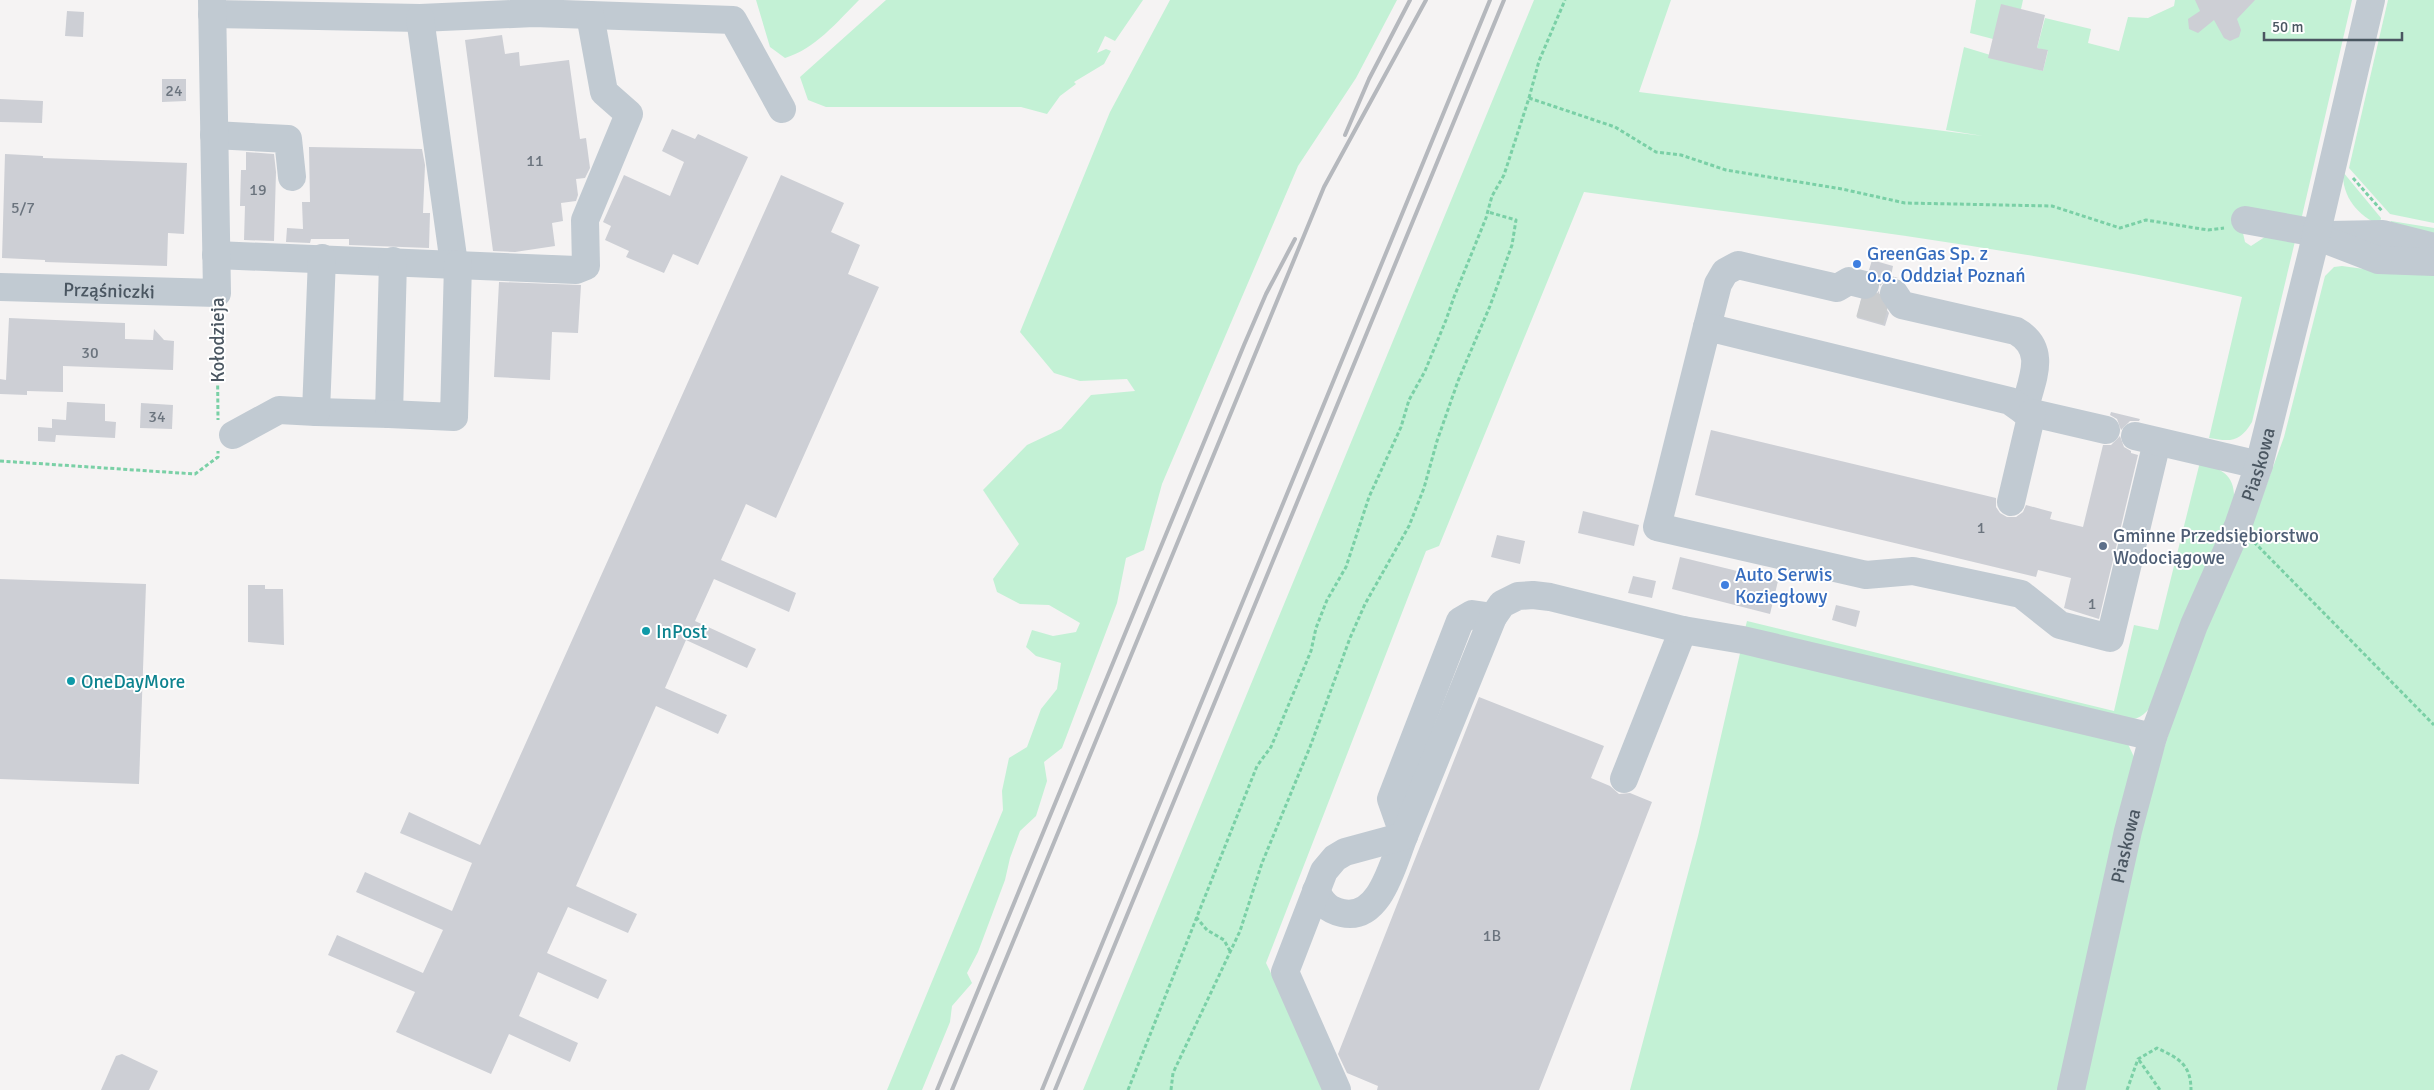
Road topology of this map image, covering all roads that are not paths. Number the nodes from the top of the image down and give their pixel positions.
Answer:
1 (2371, 0) edge
2 (212, 7) edge
3 (590, 14) junction
4 (420, 18) junction
5 (782, 109) dead end
6 (214, 135) junction
7 (292, 177) dead end
8 (2246, 220) road end
9 (2317, 234) junction
10 (2434, 246) edge
11 (216, 255) junction
12 (322, 258) junction
13 (393, 261) junction
14 (2434, 262) edge
15 (456, 264) junction
16 (0, 287) edge
17 (217, 293) joint
18 (1863, 294) tunnel mouth
19 (1895, 303) tunnel mouth
20 (1708, 326) junction
21 (316, 412) junction
22 (2028, 412) junction
23 (389, 414) junction
24 (2106, 430) dead end
25 (223, 433) road end
26 (2259, 465) junction
27 (2011, 502) dead end
28 (1493, 617) junction
29 (1683, 630) junction
30 (2153, 737) junction
31 (1404, 764) junction
32 (1429, 774) junction
33 (1624, 779) dead end
34 (1404, 836) junction
35 (1316, 891) junction
36 (1337, 1090) edge
37 (2071, 1090) edge

1 - 9 street, Piaskowa
2 - 4 street
2 - 6 street, Kołodzieja
3 - 4 street
3 - 5 street
3 - 15 street
4 - 15 street
6 - 7 street
6 - 11 street, Kołodzieja
8 - 9 street
9 - 10 street
9 - 14 street
9 - 26 street, Piaskowa
11 - 12 street
11 - 17 street, Kołodzieja
12 - 13 street
12 - 21 street
13 - 15 street
13 - 23 street
15 - 23 street
16 - 17 street, Prząśniczki
18 - 20 street
19 - 22 street
20 - 22 street
20 - 26 street
21 - 23 street
21 - 25 street
22 - 24 street
22 - 27 street
26 - 30 street, Piaskowa
28 - 29 street
28 - 31 street
28 - 32 street
29 - 30 street
29 - 33 street
30 - 37 street, Piaskowa
31 - 32 street
31 - 34 street
32 - 34 street
34 - 35 street
34 - 35 street
35 - 36 street

